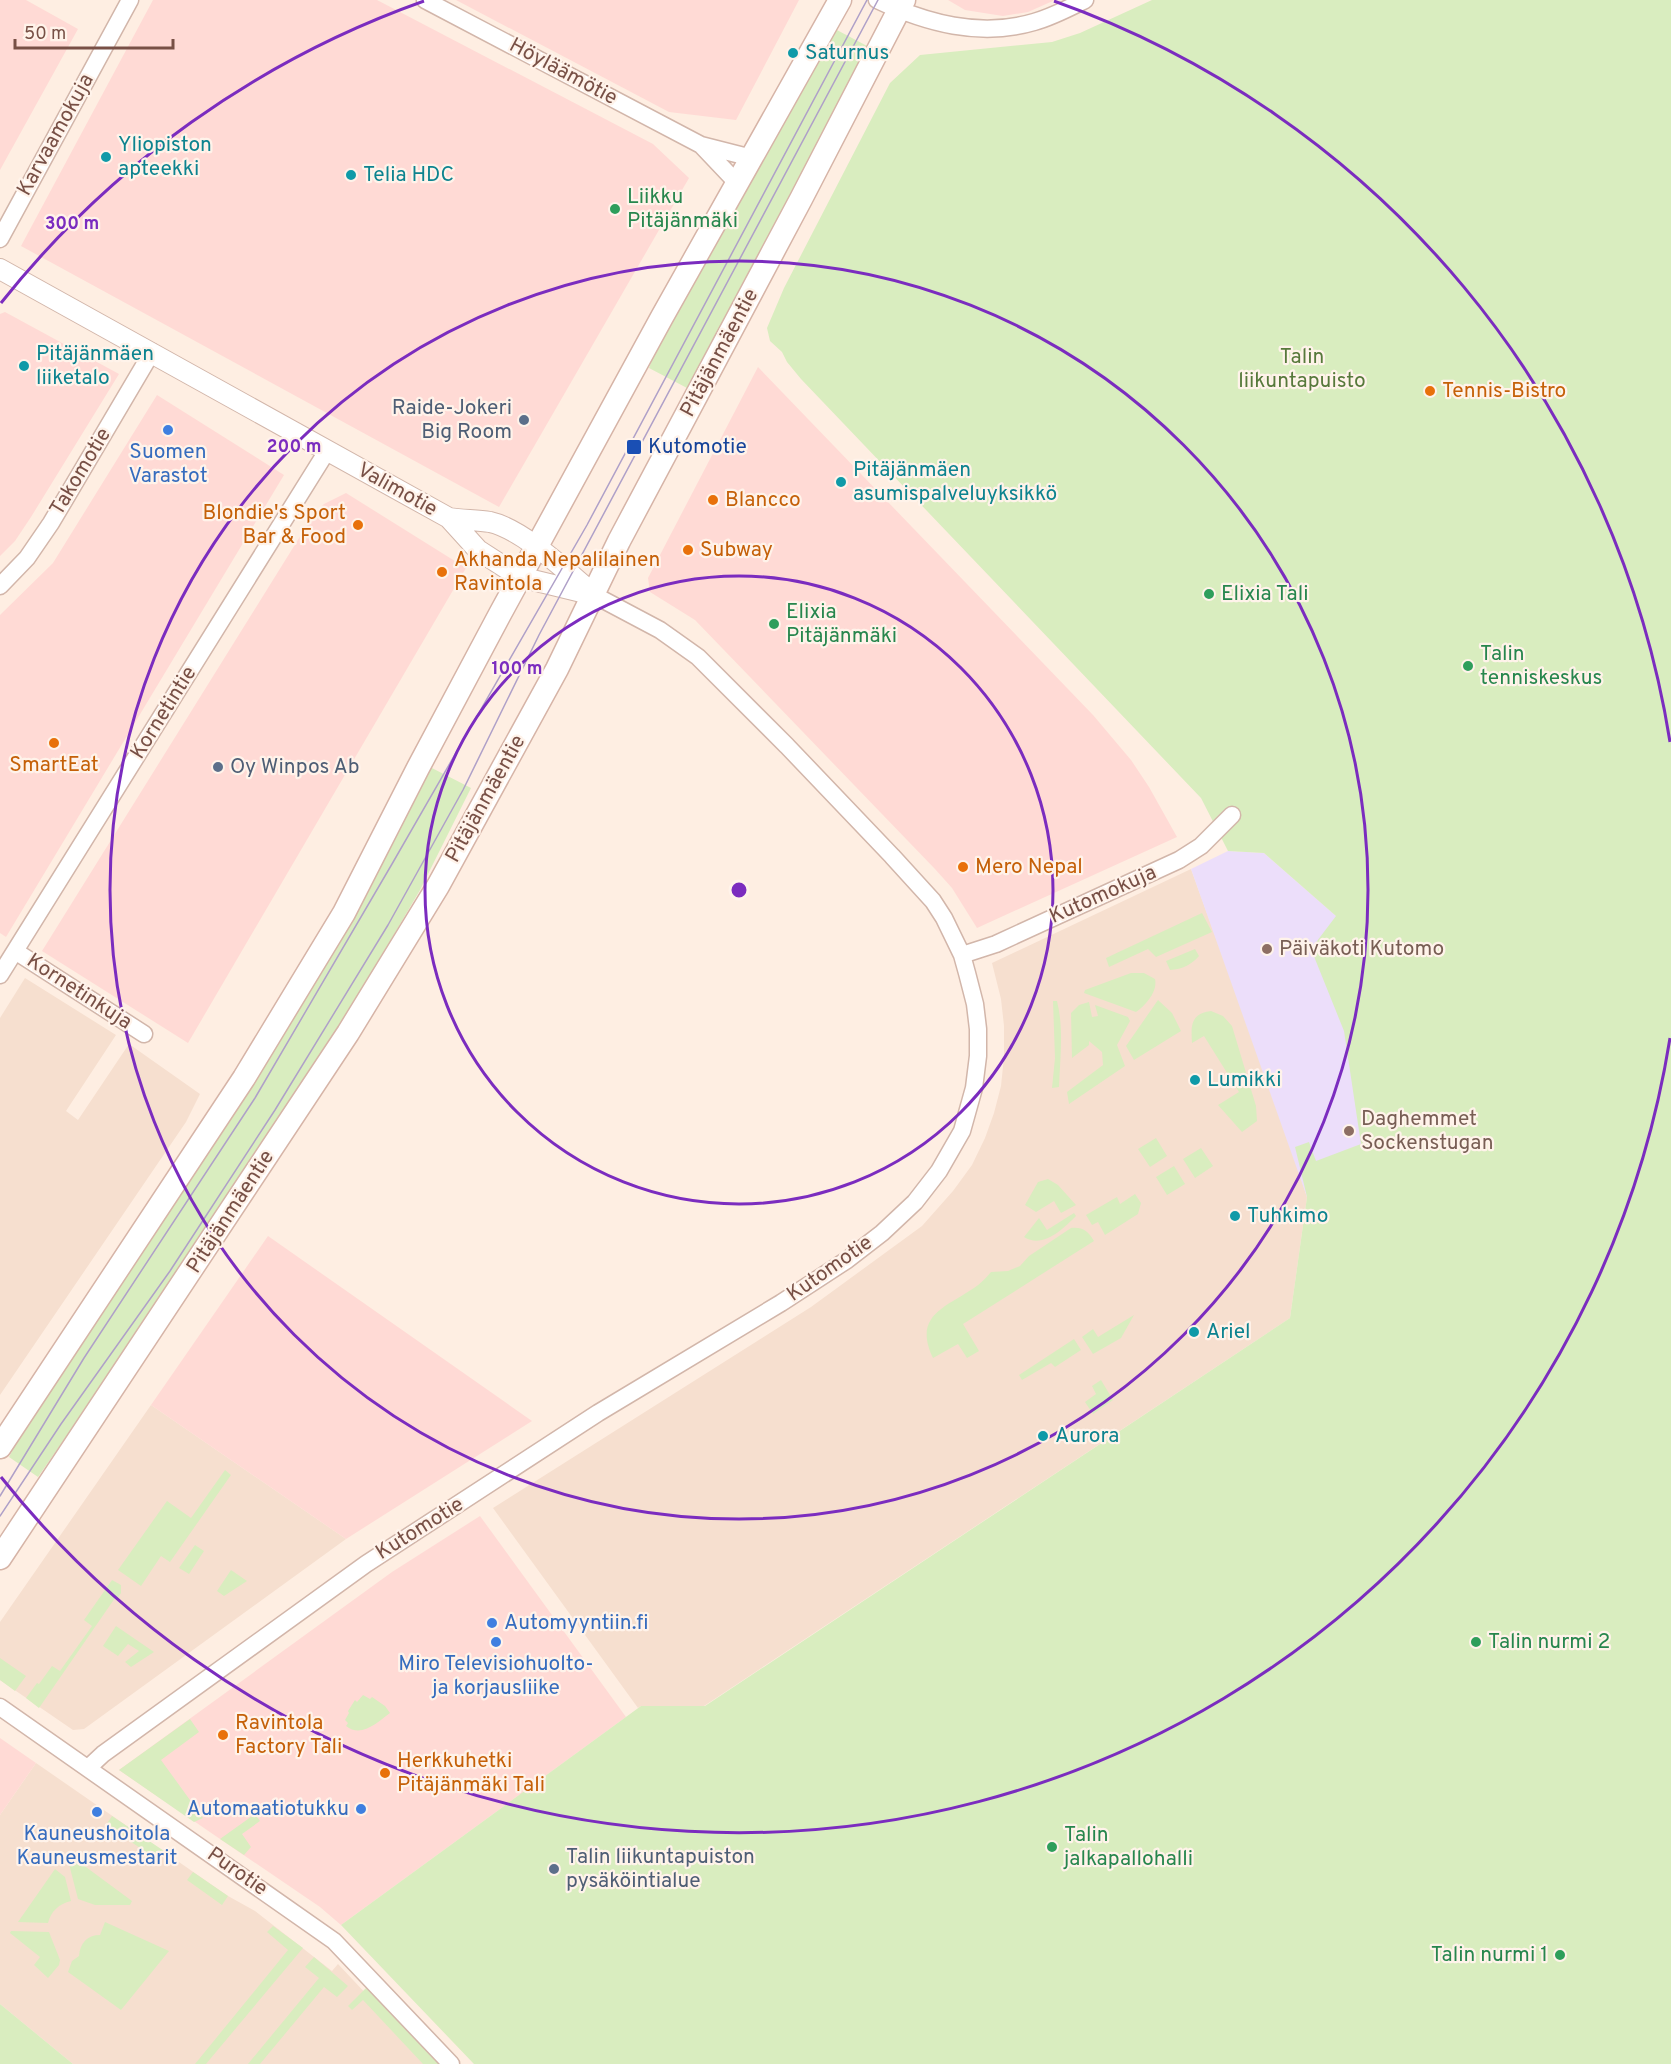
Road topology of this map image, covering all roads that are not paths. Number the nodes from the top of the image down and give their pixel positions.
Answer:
1 (130, 0) edge
2 (425, 0) edge
3 (840, 0) edge
4 (877, 0) edge
5 (1085, 0) edge
6 (901, 5) edge
7 (702, 144) junction
8 (752, 158) junction
9 (738, 184) junction
10 (0, 239) edge
11 (0, 269) edge
12 (152, 352) junction
13 (327, 451) junction
14 (449, 518) junction
15 (537, 547) junction
16 (520, 577) junction
17 (0, 586) edge
18 (594, 595) junction
19 (1232, 815) dead end
20 (15, 951) junction
21 (962, 955) junction
22 (0, 975) edge
23 (144, 1034) dead end
24 (0, 1447) edge
25 (0, 1558) edge
26 (0, 1707) edge
27 (88, 1768) junction
28 (451, 2064) edge

1 - 10 street, Karvaamokuja
2 - 7 street, Höyläämötie
3 - 8 main road
4 - 6 street
5 - 6 street
6 - 18 main road, Pitäjänmäentie
7 - 8 street, Höyläämötie
7 - 9 street, Höyläämötie
8 - 9 main road
9 - 15 main road
11 - 12 street, Valimotie
12 - 13 street, Valimotie
12 - 17 street, Takomotie
13 - 14 street, Valimotie
13 - 20 street, Kornetintie
14 - 15 street, Valimotie
14 - 16 street, Valimotie
15 - 16 main road
15 - 18 street, Valimotie
16 - 18 street, Valimotie
16 - 24 main road
18 - 21 street, Kutomotie
18 - 25 main road, Pitäjänmäentie
19 - 21 street, Kutomokuja
20 - 22 street, Kornetintie
20 - 23 street, Kornetinkuja
21 - 27 street, Kutomotie
26 - 27 street, Purotie
27 - 28 street, Purotie

